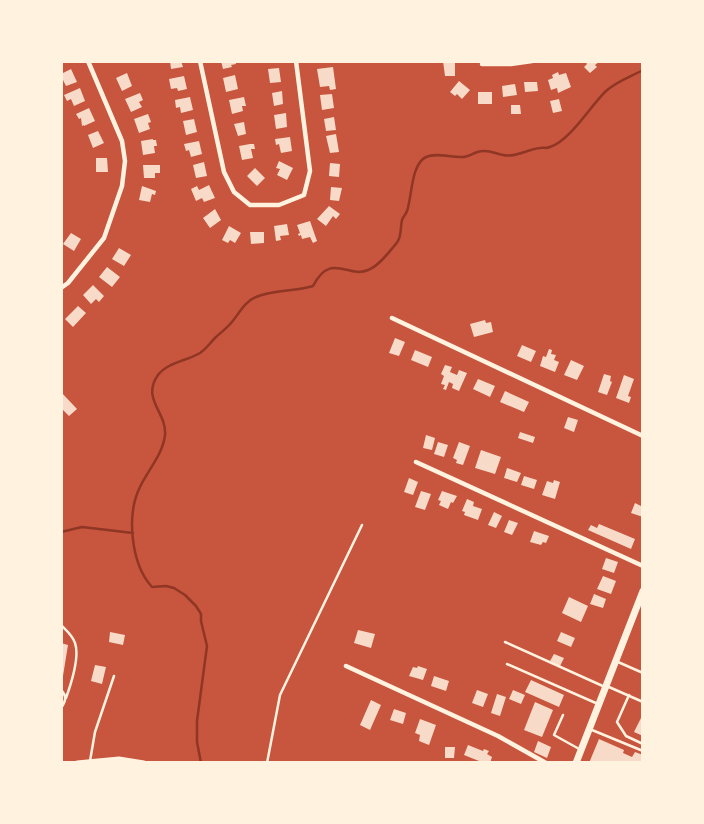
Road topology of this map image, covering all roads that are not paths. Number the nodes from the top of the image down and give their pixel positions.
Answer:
1 (88, 61) edge
2 (200, 61) edge
3 (296, 61) edge
4 (532, 61) edge
5 (482, 64) dead end
6 (61, 288) edge
7 (392, 318) dead end
8 (643, 436) edge
9 (416, 462) dead end
10 (362, 525) dead end
11 (643, 566) edge
12 (643, 591) edge
13 (639, 611) edge
14 (61, 625) edge
15 (505, 642) dead end
16 (615, 661) junction
17 (507, 664) dead end
18 (346, 666) dead end
19 (643, 673) edge
20 (114, 676) dead end
21 (605, 686) junction
22 (61, 690) edge
23 (629, 695) junction
24 (66, 698) junction
25 (643, 702) edge
26 (598, 704) junction
27 (61, 708) edge
28 (563, 715) dead end
29 (589, 729) junction
30 (643, 744) edge
31 (581, 750) junction
32 (643, 751) edge
33 (90, 761) junction
34 (77, 763) edge
35 (144, 763) edge
36 (267, 763) edge
37 (546, 763) edge
38 (576, 763) edge

1 - 6 street
2 - 3 street
4 - 5 street
7 - 8 street
9 - 11 street
10 - 36 lane
12 - 13 main road
13 - 16 main road
14 - 24 lane
15 - 21 lane
16 - 19 lane
16 - 21 main road
17 - 26 lane
18 - 37 street
20 - 33 lane
21 - 23 lane
21 - 26 main road
22 - 24 lane
23 - 25 lane
23 - 30 lane
24 - 27 lane
26 - 29 main road
28 - 31 lane
29 - 31 main road
29 - 32 lane
31 - 38 main road
33 - 34 street
33 - 35 street

